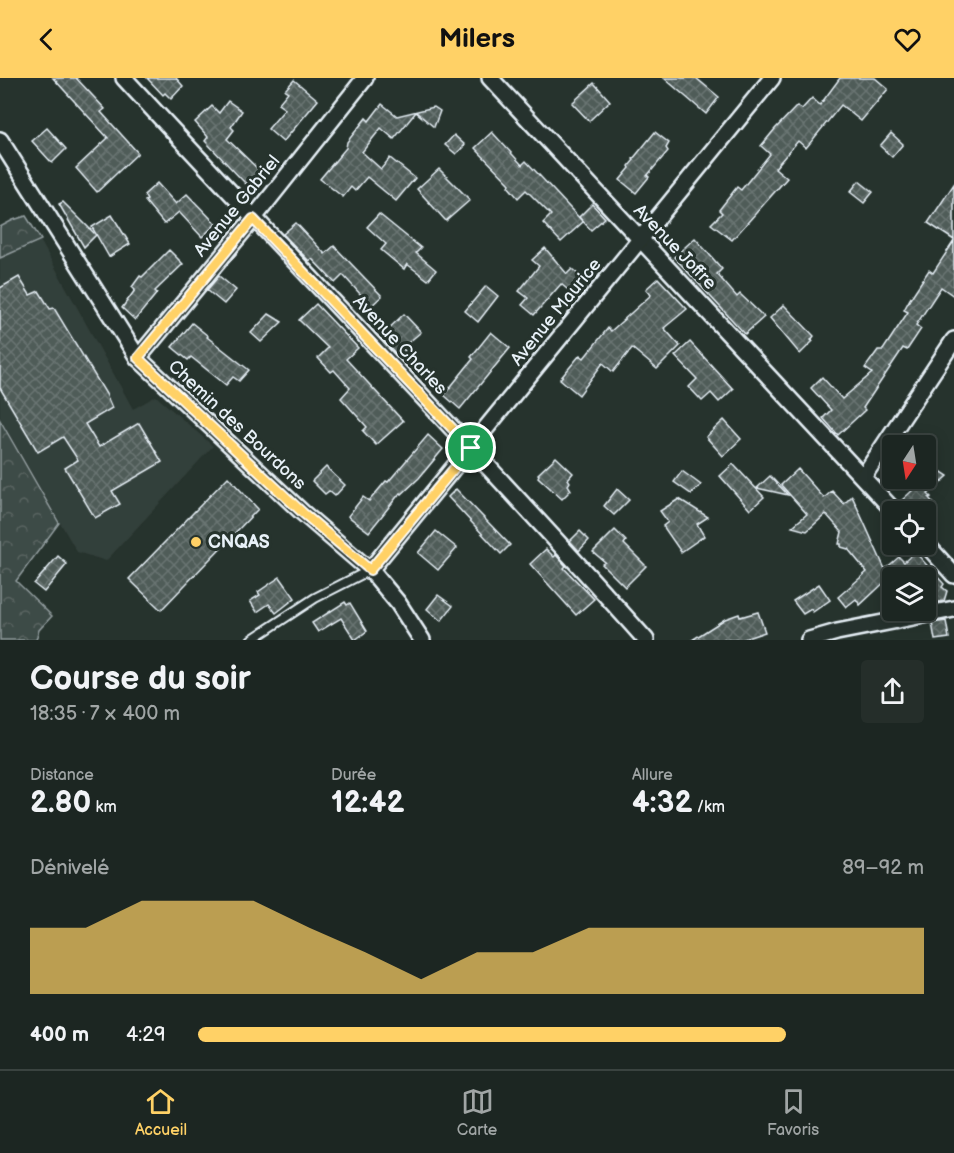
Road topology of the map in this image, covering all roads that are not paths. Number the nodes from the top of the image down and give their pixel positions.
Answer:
1 (124, 78) edge
2 (365, 78) edge
3 (490, 78) edge
4 (772, 78) edge
5 (0, 140) edge
6 (253, 219) junction
7 (640, 238) junction
8 (954, 340) edge
9 (138, 358) junction
10 (471, 448) junction
11 (864, 477) junction
12 (885, 501) edge
13 (936, 555) edge
14 (370, 570) junction
15 (954, 575) edge
16 (954, 609) edge
17 (250, 640) edge
18 (422, 640) edge
19 (646, 640) edge
20 (809, 640) edge

1 - 6 street, Avenue Charles
2 - 6 street, Avenue Gabriel
3 - 7 street, Avenue Joffre
4 - 7 street, Avenue Maurice
5 - 9 street, Chemin des Bourdons
6 - 9 street, Avenue Gabriel
6 - 10 street, Avenue Charles
7 - 10 street, Avenue Maurice
7 - 11 street, Avenue Joffre
8 - 11 street
9 - 14 street, Chemin des Bourdons
10 - 14 street, Avenue Maurice
10 - 19 street, Avenue Charles
11 - 12 street, Avenue Joffre
13 - 15 street
14 - 17 lane
14 - 18 street, Chemin des Bourdons
16 - 20 street

